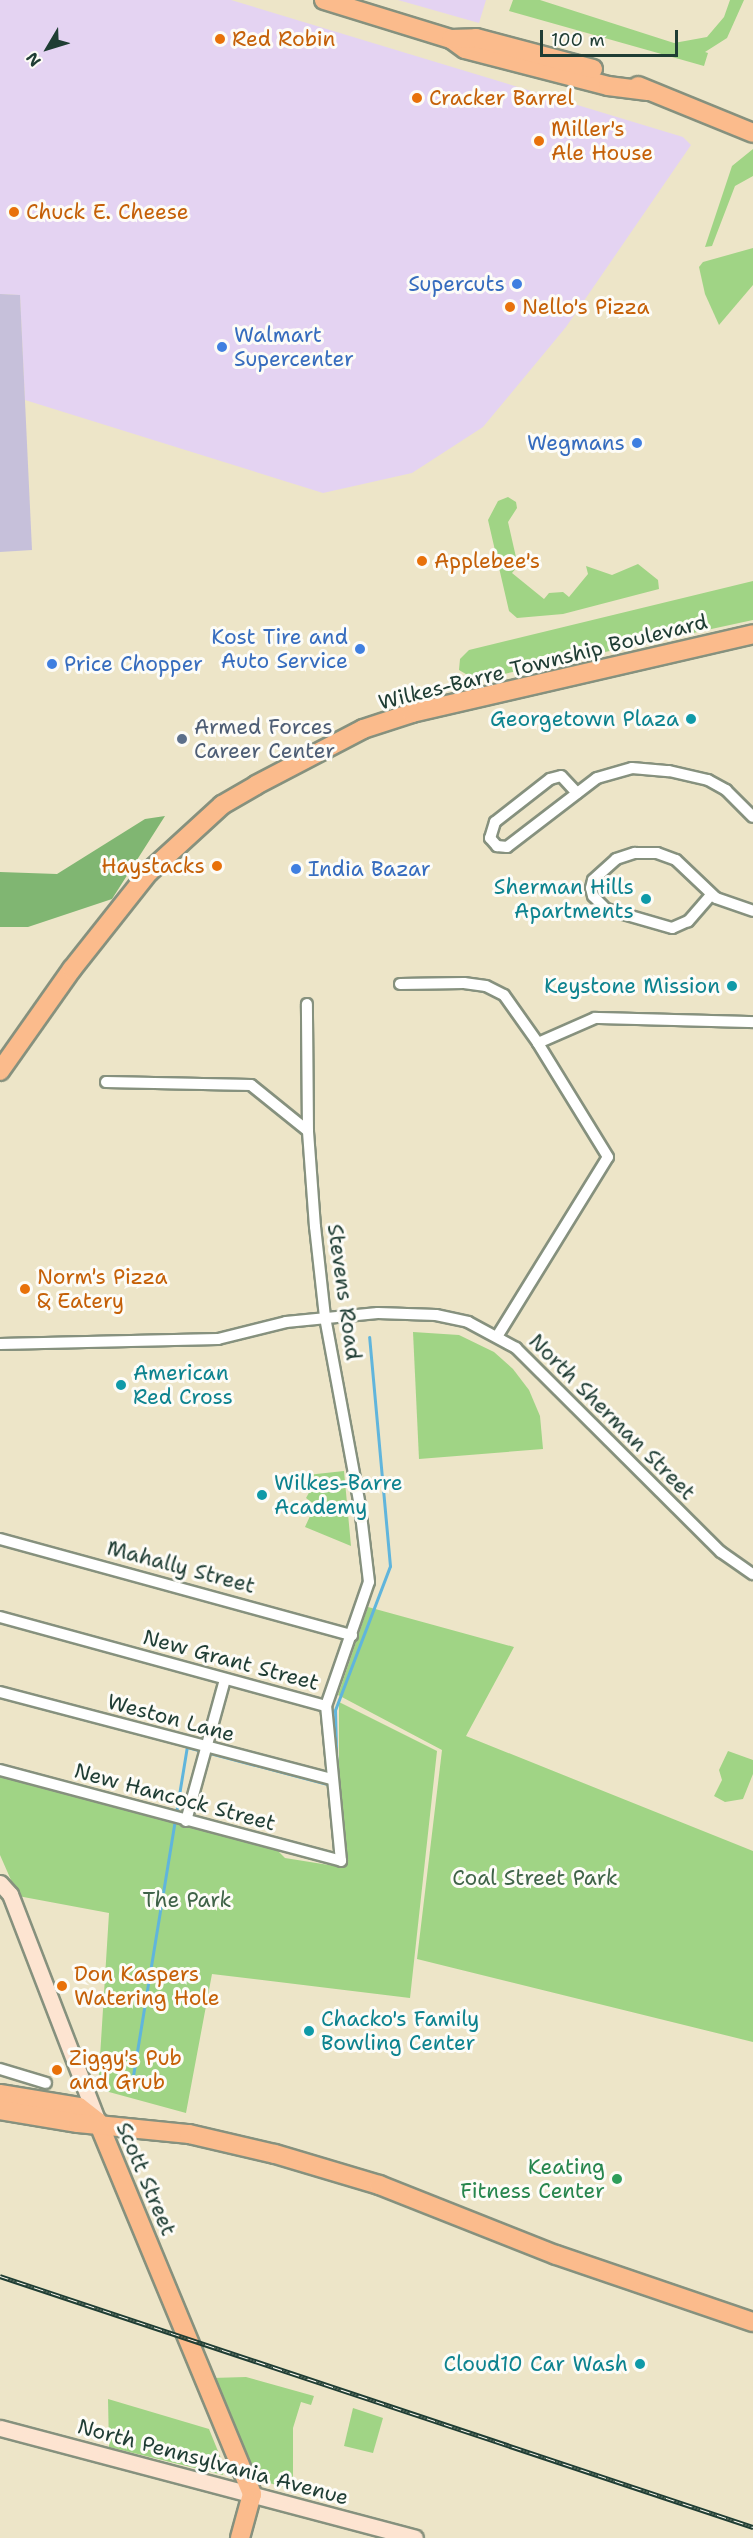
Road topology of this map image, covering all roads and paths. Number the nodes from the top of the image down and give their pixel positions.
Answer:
1 (324, 0) edge
2 (753, 133) edge
3 (753, 634) edge
4 (577, 793) junction
5 (753, 817) edge
6 (711, 895) junction
7 (753, 911) edge
8 (400, 984) dead end
9 (308, 1004) dead end
10 (753, 1022) edge
11 (538, 1043) junction
12 (0, 1071) edge
13 (106, 1082) dead end
14 (308, 1131) junction
15 (325, 1317) junction
16 (498, 1335) junction
17 (0, 1344) edge
18 (0, 1539) edge
19 (753, 1574) edge
20 (369, 1582) joint
21 (0, 1617) edge
22 (352, 1635) junction
23 (225, 1679) junction
24 (0, 1692) edge
25 (326, 1706) junction
26 (207, 1749) junction
27 (0, 1770) edge
28 (332, 1779) junction
29 (186, 1821) junction
30 (0, 1883) edge
31 (0, 2069) edge
32 (46, 2083) dead end
33 (0, 2097) edge
34 (98, 2122) junction
35 (753, 2322) edge
36 (0, 2428) edge
37 (252, 2494) junction
38 (240, 2538) edge
39 (415, 2538) edge

1 - 2 main road
3 - 12 main road, Wilkes-Barre Township Boulevard
4 - 4 street
4 - 5 street
6 - 6 street
6 - 7 street
8 - 11 street
9 - 14 street, Stevens Road
10 - 11 street
11 - 16 street
13 - 14 street
14 - 15 street, Stevens Road
15 - 16 street, North Sherman Street
15 - 17 street, North Sherman Street
15 - 20 street, Stevens Road
16 - 19 street, North Sherman Street
18 - 22 street, Mahally Street
20 - 22 street, New Grant Street
21 - 23 street, New Grant Street
22 - 25 street, New Grant Street
23 - 25 street, New Grant Street
23 - 26 street
24 - 26 street, Weston Lane
25 - 28 street
26 - 28 street, Weston Lane
26 - 29 street
27 - 29 street, New Hancock Street
28 - 29 street, New Hancock Street
30 - 34 street, Scott Street
31 - 32 street
33 - 34 main road
34 - 35 main road
34 - 37 main road, Scott Street
36 - 37 street, North Pennsylvania Avenue
37 - 38 main road
37 - 39 street, North Pennsylvania Avenue

